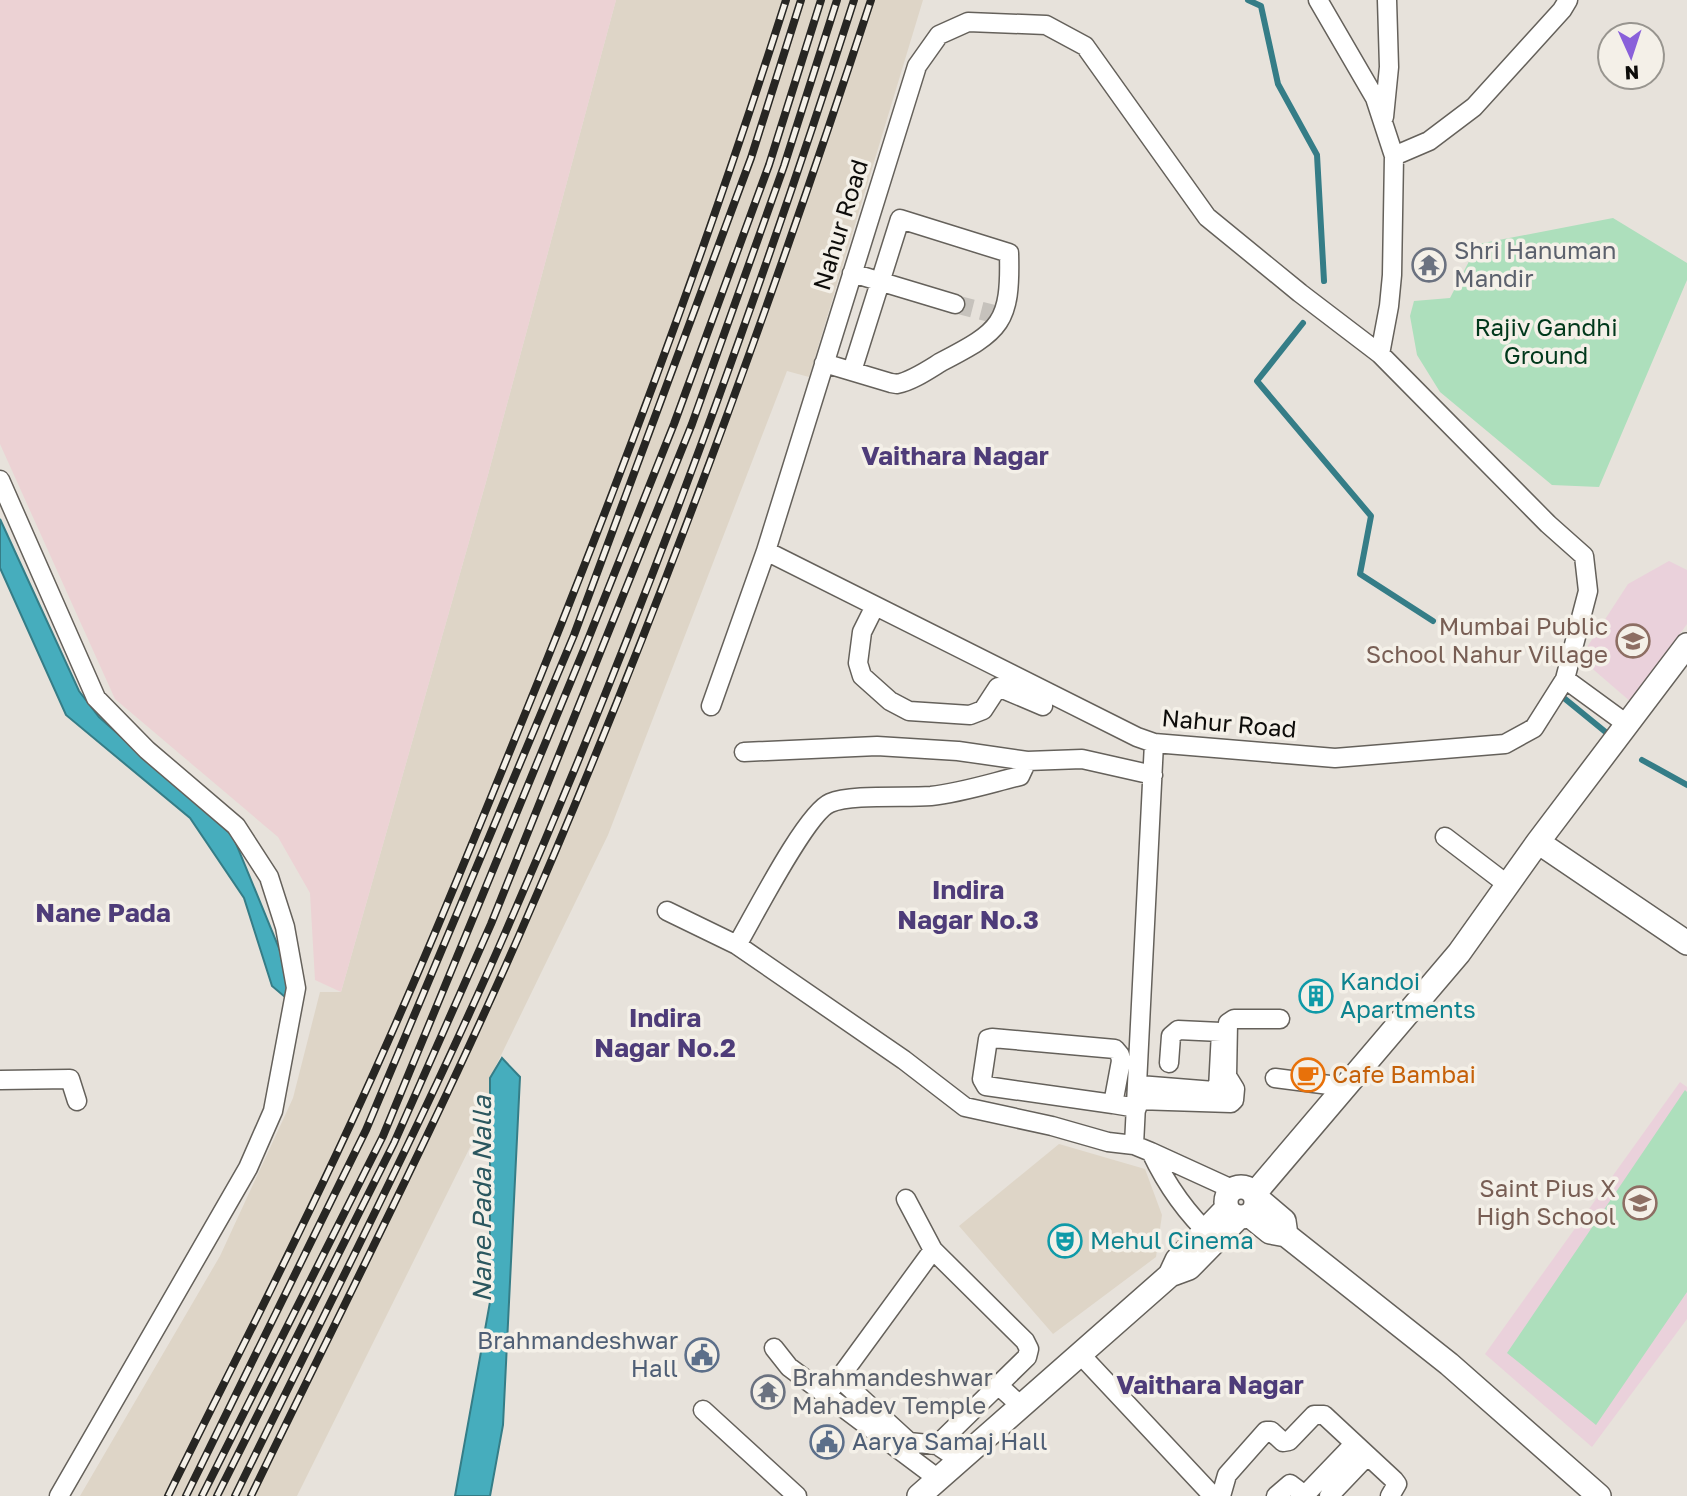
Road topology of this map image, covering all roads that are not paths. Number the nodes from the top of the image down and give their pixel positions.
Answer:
1 (1318, 0) edge
2 (1387, 0) edge
3 (1568, 0) edge
4 (1383, 124) junction
5 (1394, 156) junction
6 (852, 274) junction
7 (880, 282) junction
8 (955, 304) tunnel mouth
9 (1380, 354) junction
10 (824, 363) junction
11 (852, 372) junction
12 (0, 480) edge
13 (766, 551) junction
14 (875, 606) junction
15 (1687, 645) edge
16 (1565, 679) junction
17 (1026, 690) junction
18 (711, 705) dead end
19 (1042, 706) dead end
20 (1628, 726) junction
21 (1154, 743) junction
22 (744, 752) dead end
23 (1027, 761) junction
24 (1153, 775) junction
25 (1445, 837) dead end
26 (1538, 842) junction
27 (1508, 885) junction
28 (667, 911) dead end
29 (1687, 943) edge
30 (737, 945) junction
31 (1280, 1019) dead end
32 (1169, 1063) dead end
33 (1275, 1078) dead end
34 (0, 1080) edge
35 (1345, 1087) junction
36 (1138, 1098) junction
37 (78, 1101) dead end
38 (1113, 1104) junction
39 (1143, 1149) junction
40 (906, 1199) dead end
41 (1243, 1203) junction
42 (1210, 1236) junction
43 (933, 1250) junction
44 (774, 1348) dead end
45 (1079, 1353) junction
46 (838, 1377) junction
47 (998, 1385) junction
48 (827, 1395) junction
49 (1020, 1405) junction
50 (703, 1410) dead end
51 (937, 1445) junction
52 (1361, 1450) junction
53 (958, 1459) junction
54 (937, 1478) junction
55 (1213, 1495) edge
56 (59, 1496) edge
57 (797, 1496) edge
58 (919, 1496) edge
59 (1276, 1496) edge
60 (1306, 1496) edge
61 (1329, 1496) edge
62 (1390, 1496) edge
63 (1599, 1496) edge

1 - 4 street
2 - 4 street
3 - 5 street
4 - 5 street
5 - 9 street
6 - 7 street
6 - 9 street, Nahur Road
6 - 10 street, Nahur Road
7 - 8 street
7 - 11 street
7 - 11 street
9 - 16 street, Nahur Road
10 - 11 street
10 - 13 street, Nahur Road
12 - 56 street
13 - 14 street, Nahur Road
13 - 18 street
14 - 17 street, Nahur Road
14 - 17 street
15 - 20 street
16 - 20 street
16 - 21 street, Nahur Road
17 - 19 street
17 - 21 street, Nahur Road
20 - 26 street
21 - 24 street
22 - 23 street
23 - 24 street
23 - 30 street
24 - 36 street
25 - 27 street
26 - 27 street
26 - 29 street
27 - 35 street
28 - 30 street
30 - 39 street
31 - 36 street
32 - 36 street
33 - 35 street
34 - 37 street
35 - 41 street
36 - 38 street
36 - 39 street
38 - 38 street
39 - 41 street
39 - 42 street
40 - 43 street
41 - 42 street
41 - 63 street
42 - 45 street
43 - 46 street
43 - 47 street
44 - 48 street
45 - 49 street
45 - 55 street
46 - 48 street
46 - 51 street
47 - 49 street
47 - 51 street
48 - 54 street
49 - 53 street
50 - 57 street
51 - 53 street
52 - 55 street
52 - 60 street
52 - 61 street
52 - 62 street
53 - 54 street
54 - 58 street
59 - 60 street

